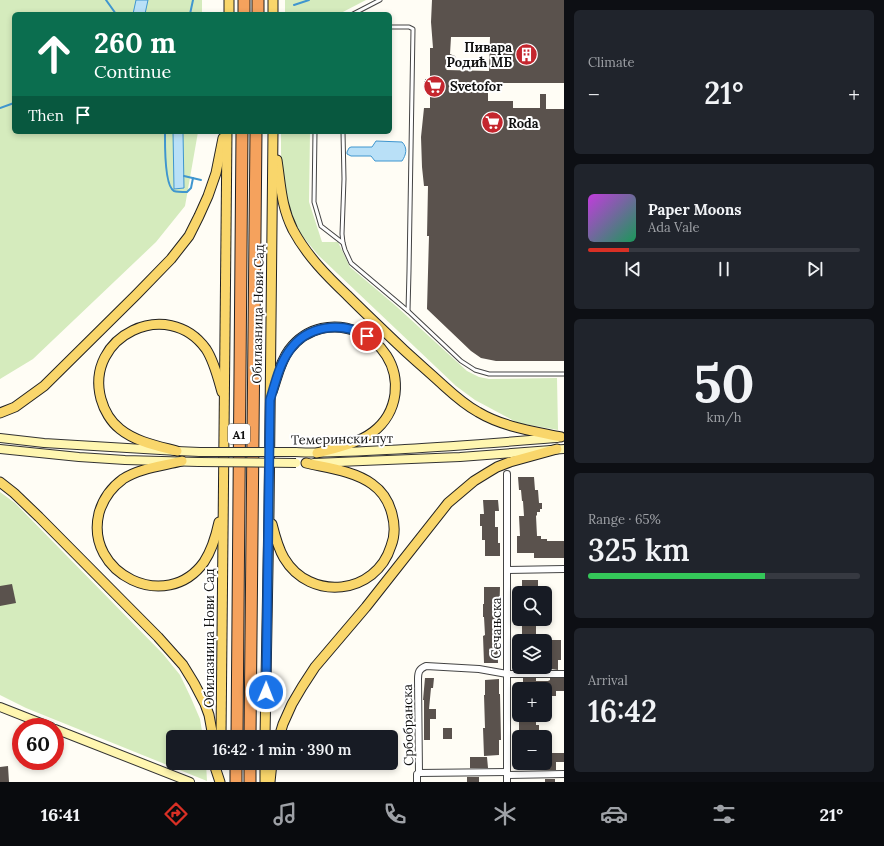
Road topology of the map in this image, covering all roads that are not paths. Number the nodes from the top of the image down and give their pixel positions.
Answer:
1 (229, 0) edge
2 (244, 0) edge
3 (258, 0) edge
4 (273, 0) edge
5 (380, 0) edge
6 (229, 12) edge
7 (244, 12) edge
8 (258, 12) edge
9 (273, 12) edge
10 (357, 12) edge
11 (392, 27) edge
12 (226, 134) edge
13 (226, 134) edge
14 (242, 134) edge
15 (256, 134) edge
16 (273, 134) edge
17 (315, 134) edge
18 (344, 134) edge
19 (343, 243) junction
20 (408, 311) junction
21 (564, 374) edge
22 (270, 400) junction
23 (225, 403) junction
24 (0, 413) edge
25 (563, 437) edge
26 (0, 438) edge
27 (0, 449) edge
28 (561, 449) edge
29 (177, 451) junction
30 (317, 453) junction
31 (182, 461) junction
32 (306, 463) junction
33 (507, 474) dead end
34 (0, 482) edge
35 (223, 505) junction
36 (269, 511) junction
37 (564, 569) edge
38 (507, 570) junction
39 (507, 674) junction
40 (564, 674) edge
41 (0, 707) edge
42 (28, 718) edge
43 (212, 730) edge
44 (221, 730) edge
45 (237, 730) edge
46 (250, 730) edge
47 (265, 730) edge
48 (281, 730) edge
49 (64, 733) edge
50 (216, 770) edge
51 (221, 770) edge
52 (236, 770) edge
53 (250, 770) edge
54 (265, 770) edge
55 (271, 770) edge
56 (419, 773) junction
57 (507, 773) junction
58 (564, 774) edge
59 (190, 782) edge
60 (220, 782) edge
61 (236, 782) edge
62 (250, 782) edge
63 (265, 782) edge
64 (270, 782) edge
65 (417, 782) edge
66 (507, 782) edge

1 - 6 main road
2 - 7 highway
3 - 8 highway
4 - 9 main road
5 - 10 lane
11 - 20 lane
12 - 23 main road, Обилазница Нови Сад
13 - 24 main road
14 - 45 highway, A1
15 - 46 highway, A1
16 - 22 main road, Обилазница Нови Сад
16 - 25 main road
17 - 19 lane
18 - 19 lane
19 - 20 lane
20 - 21 lane
22 - 30 main road
22 - 36 main road, Обилазница Нови Сад
23 - 29 main road
23 - 35 main road, Обилазница Нови Сад
25 - 30 main road, Темерински пут
26 - 29 main road, Темерински пут
27 - 31 main road, Темерински пут
28 - 32 main road, Темерински пут
28 - 48 main road
29 - 30 main road, Темерински пут, bridge
31 - 32 main road, Темерински пут, bridge
31 - 35 main road
32 - 36 main road
33 - 38 street, Сечањска
34 - 43 main road
35 - 44 main road, Обилазница Нови Сад
36 - 47 main road, Обилазница Нови Сад
37 - 38 street
38 - 39 street, Сечањска
39 - 40 street
39 - 56 street, Србобранска
39 - 57 street, Сечањска
41 - 42 main road
49 - 59 main road
50 - 60 main road
51 - 60 main road
52 - 61 highway
53 - 62 highway
54 - 63 main road
55 - 64 main road
56 - 57 street, Србобранска
56 - 65 street, Србобранска
57 - 58 street, Србобранска
57 - 66 street, Сечањска

